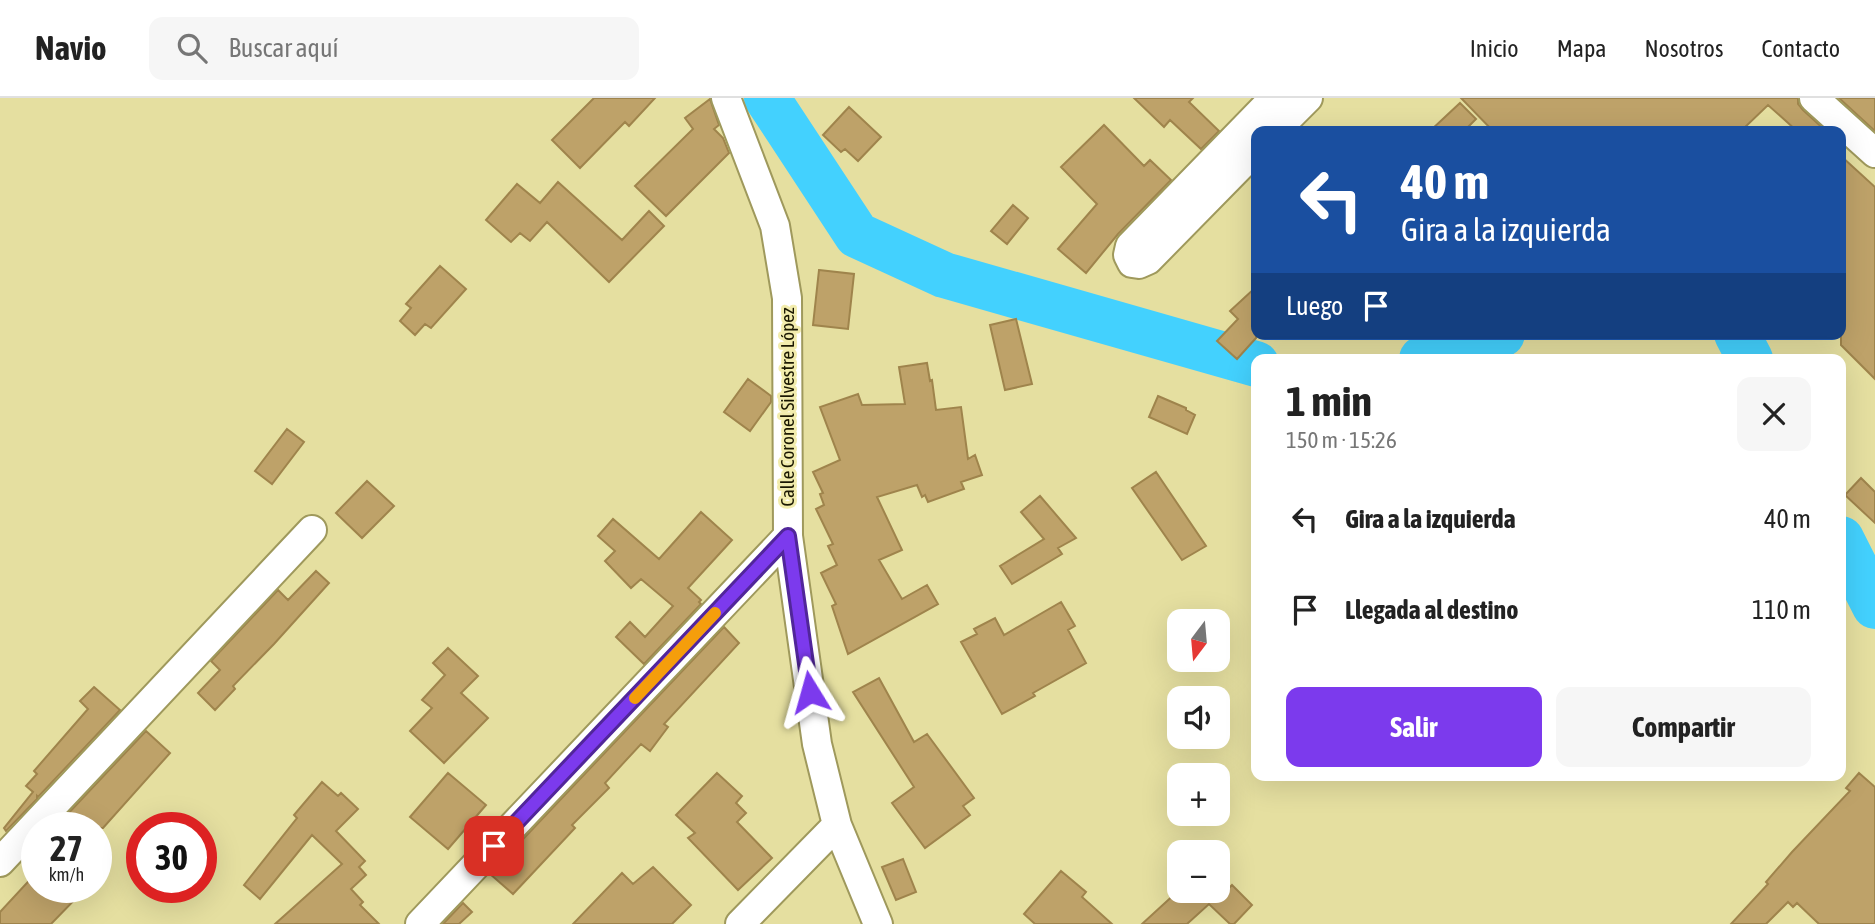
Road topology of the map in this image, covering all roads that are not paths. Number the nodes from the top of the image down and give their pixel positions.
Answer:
1 (726, 98) edge
2 (1274, 98) edge
3 (1308, 98) edge
4 (1814, 98) edge
5 (1280, 126) edge
6 (1845, 126) edge
7 (1846, 127) edge
8 (1875, 153) edge
9 (1251, 155) edge
10 (312, 530) dead end
11 (788, 536) junction
12 (837, 825) junction
13 (0, 862) edge
14 (420, 924) edge
15 (740, 924) edge
16 (878, 924) edge

1 - 11 street, Calle Coronel Silvestre López
2 - 9 street
3 - 5 street
4 - 6 street
7 - 8 street
10 - 13 street
11 - 12 street, Calle Coronel Silvestre López
11 - 14 street
12 - 15 street
12 - 16 street, Calle Coronel Silvestre López

